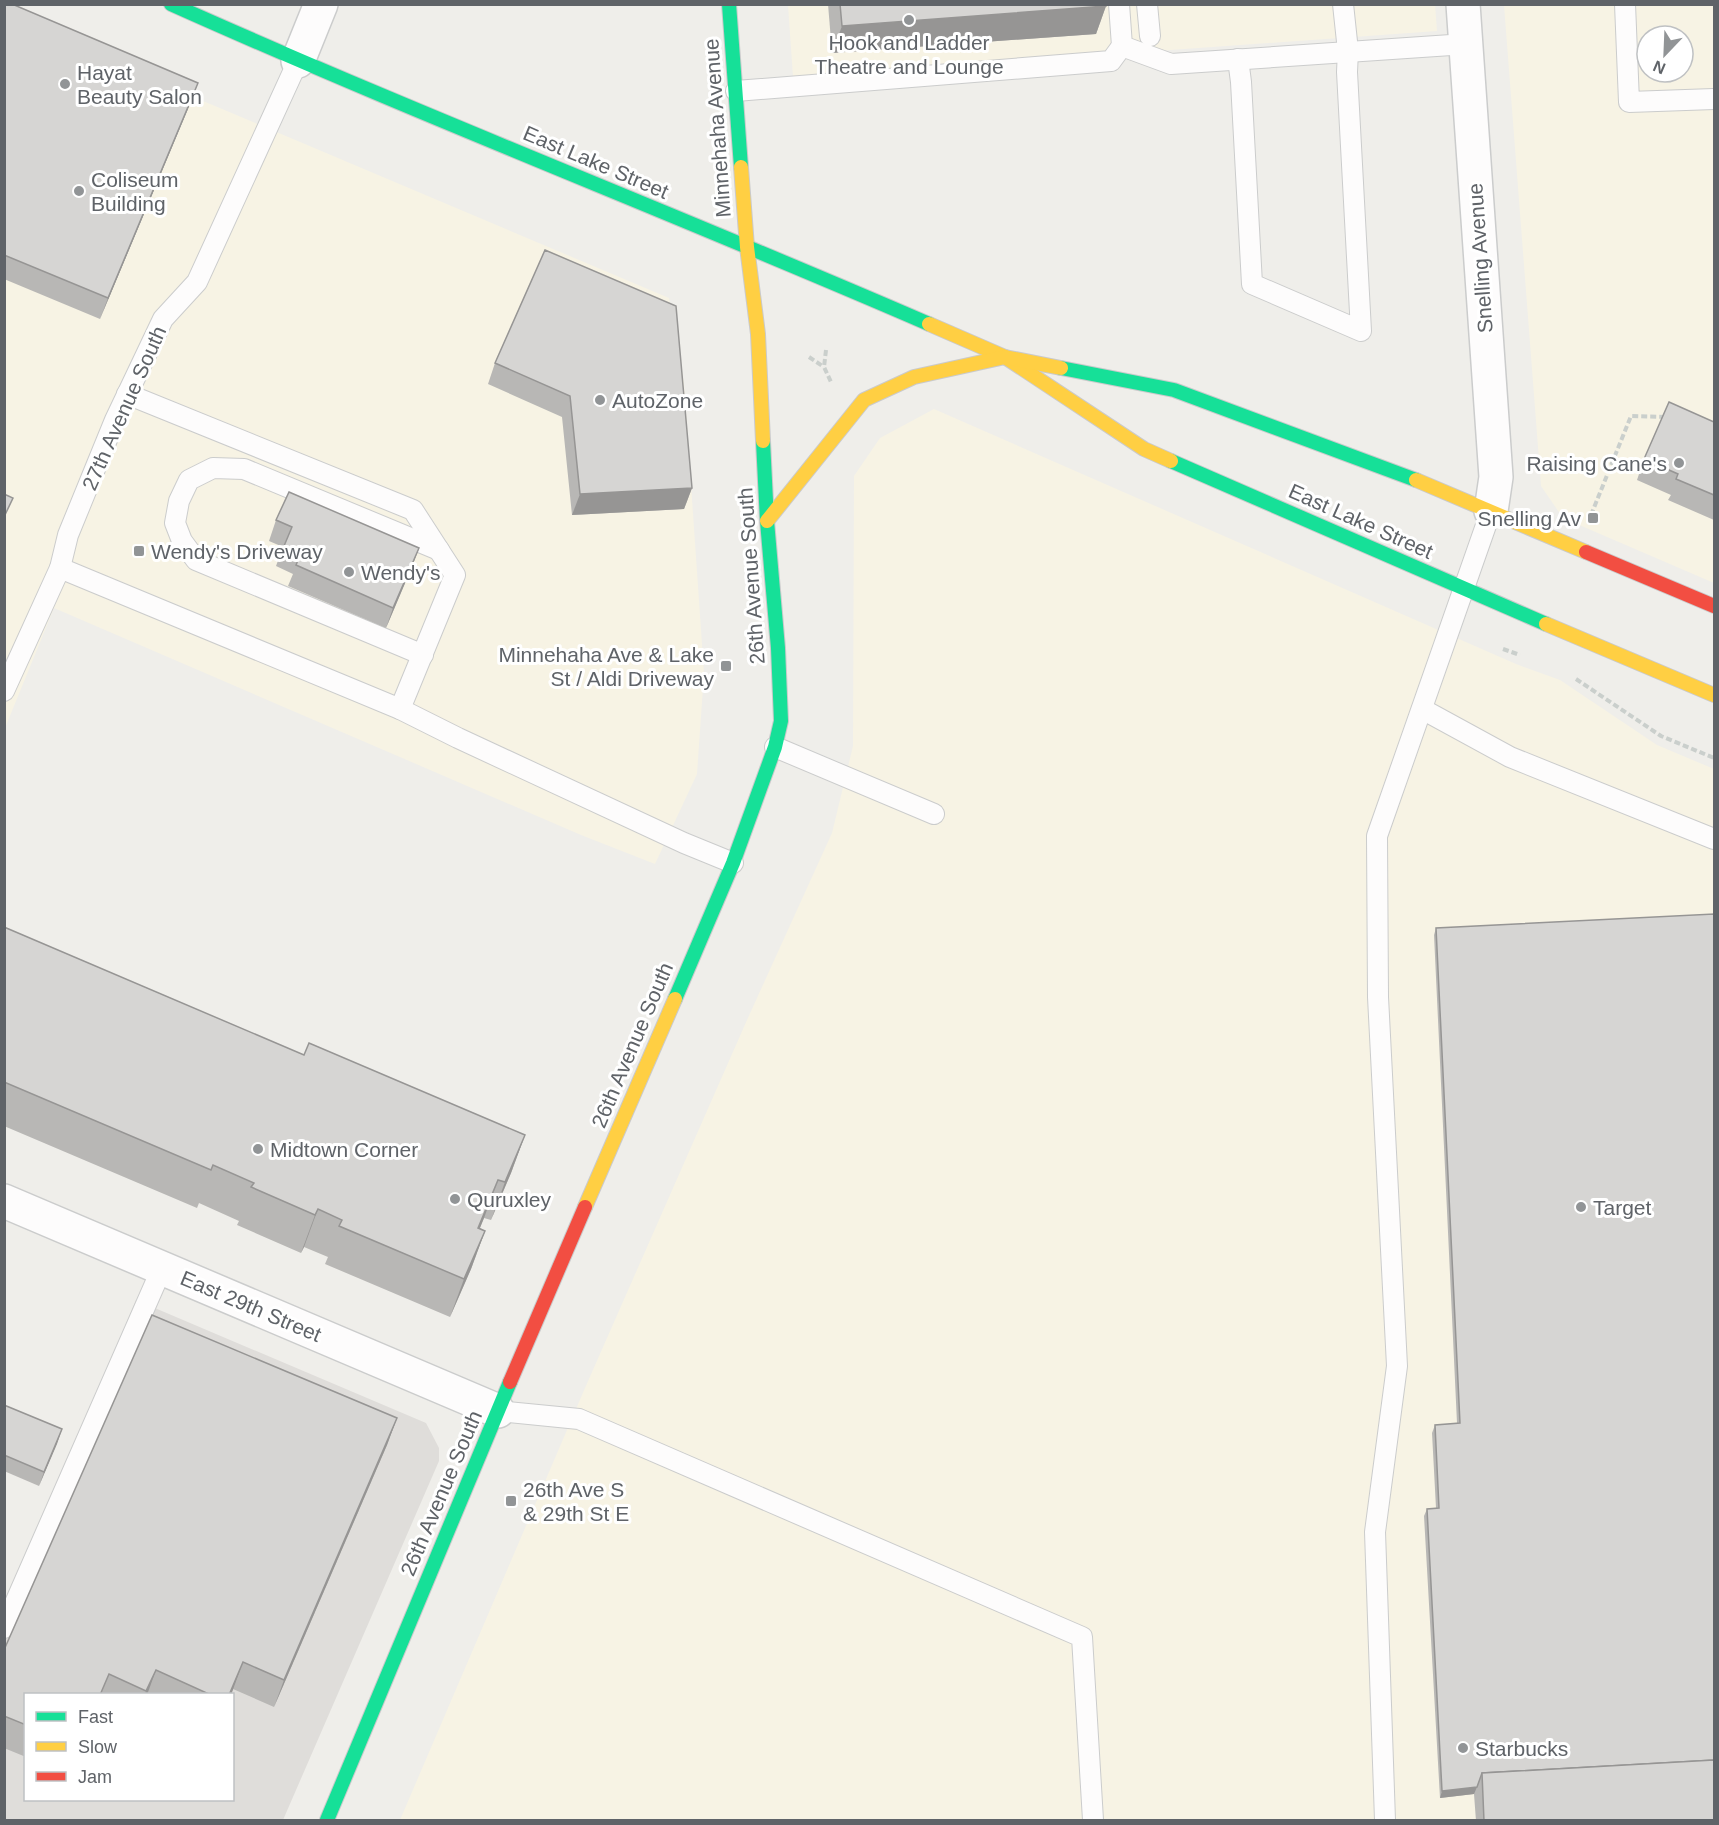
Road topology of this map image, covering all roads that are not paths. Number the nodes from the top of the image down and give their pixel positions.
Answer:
1 (171, 4) edge
2 (321, 4) edge
3 (729, 4) edge
4 (1119, 4) edge
5 (1147, 4) edge
6 (1343, 4) edge
7 (1462, 4) edge
8 (1625, 4) edge
9 (1150, 36) dead end
10 (1466, 44) junction
11 (1122, 46) junction
12 (1348, 51) junction
13 (1238, 59) junction
14 (298, 61) junction
15 (736, 91) junction
16 (1714, 99) edge
17 (747, 247) junction
18 (1005, 357) junction
19 (128, 394) junction
20 (1491, 511) junction
21 (767, 521) junction
22 (439, 550) junction
23 (60, 568) junction
24 (1464, 588) junction
25 (1714, 606) edge
26 (423, 655) junction
27 (4, 691) edge
28 (1714, 695) edge
29 (400, 709) junction
30 (1422, 709) junction
31 (775, 747) junction
32 (934, 814) dead end
33 (1714, 839) edge
34 (733, 863) junction
35 (4, 1201) edge
36 (162, 1268) junction
37 (498, 1411) junction
38 (4, 1628) edge
39 (327, 1821) edge
40 (1093, 1821) edge
41 (1385, 1821) edge

1 - 14 main road, East Lake Street
2 - 14 street, 27th Avenue South
3 - 15 main road, Minnehaha Avenue
4 - 11 lane
5 - 9 lane
6 - 12 lane
7 - 10 street, Snelling Avenue
8 - 16 lane
10 - 12 lane
10 - 20 street, Snelling Avenue
11 - 13 lane
11 - 15 lane
12 - 13 lane
12 - 13 lane
14 - 17 main road, East Lake Street
14 - 19 lane, 27th Avenue South
15 - 17 main road, Minnehaha Avenue
17 - 18 main road, East Lake Street
17 - 21 main road, 26th Avenue South
18 - 20 main road, East Lake Street
18 - 21 main road
18 - 24 main road, East Lake Street
19 - 22 lane
19 - 23 lane, 27th Avenue South
20 - 24 lane
20 - 25 main road, East Lake Street
21 - 31 main road, 26th Avenue South
22 - 26 lane
22 - 26 lane
23 - 27 lane, 27th Avenue South
23 - 29 lane
24 - 28 main road, East Lake Street
24 - 30 lane
26 - 29 lane
29 - 34 lane
30 - 33 lane
30 - 41 lane
31 - 32 lane
31 - 34 main road, 26th Avenue South
34 - 37 main road, 26th Avenue South
35 - 36 street, East 29th Street
36 - 37 street, East 29th Street
36 - 38 lane
37 - 39 main road, 26th Avenue South
37 - 40 lane

